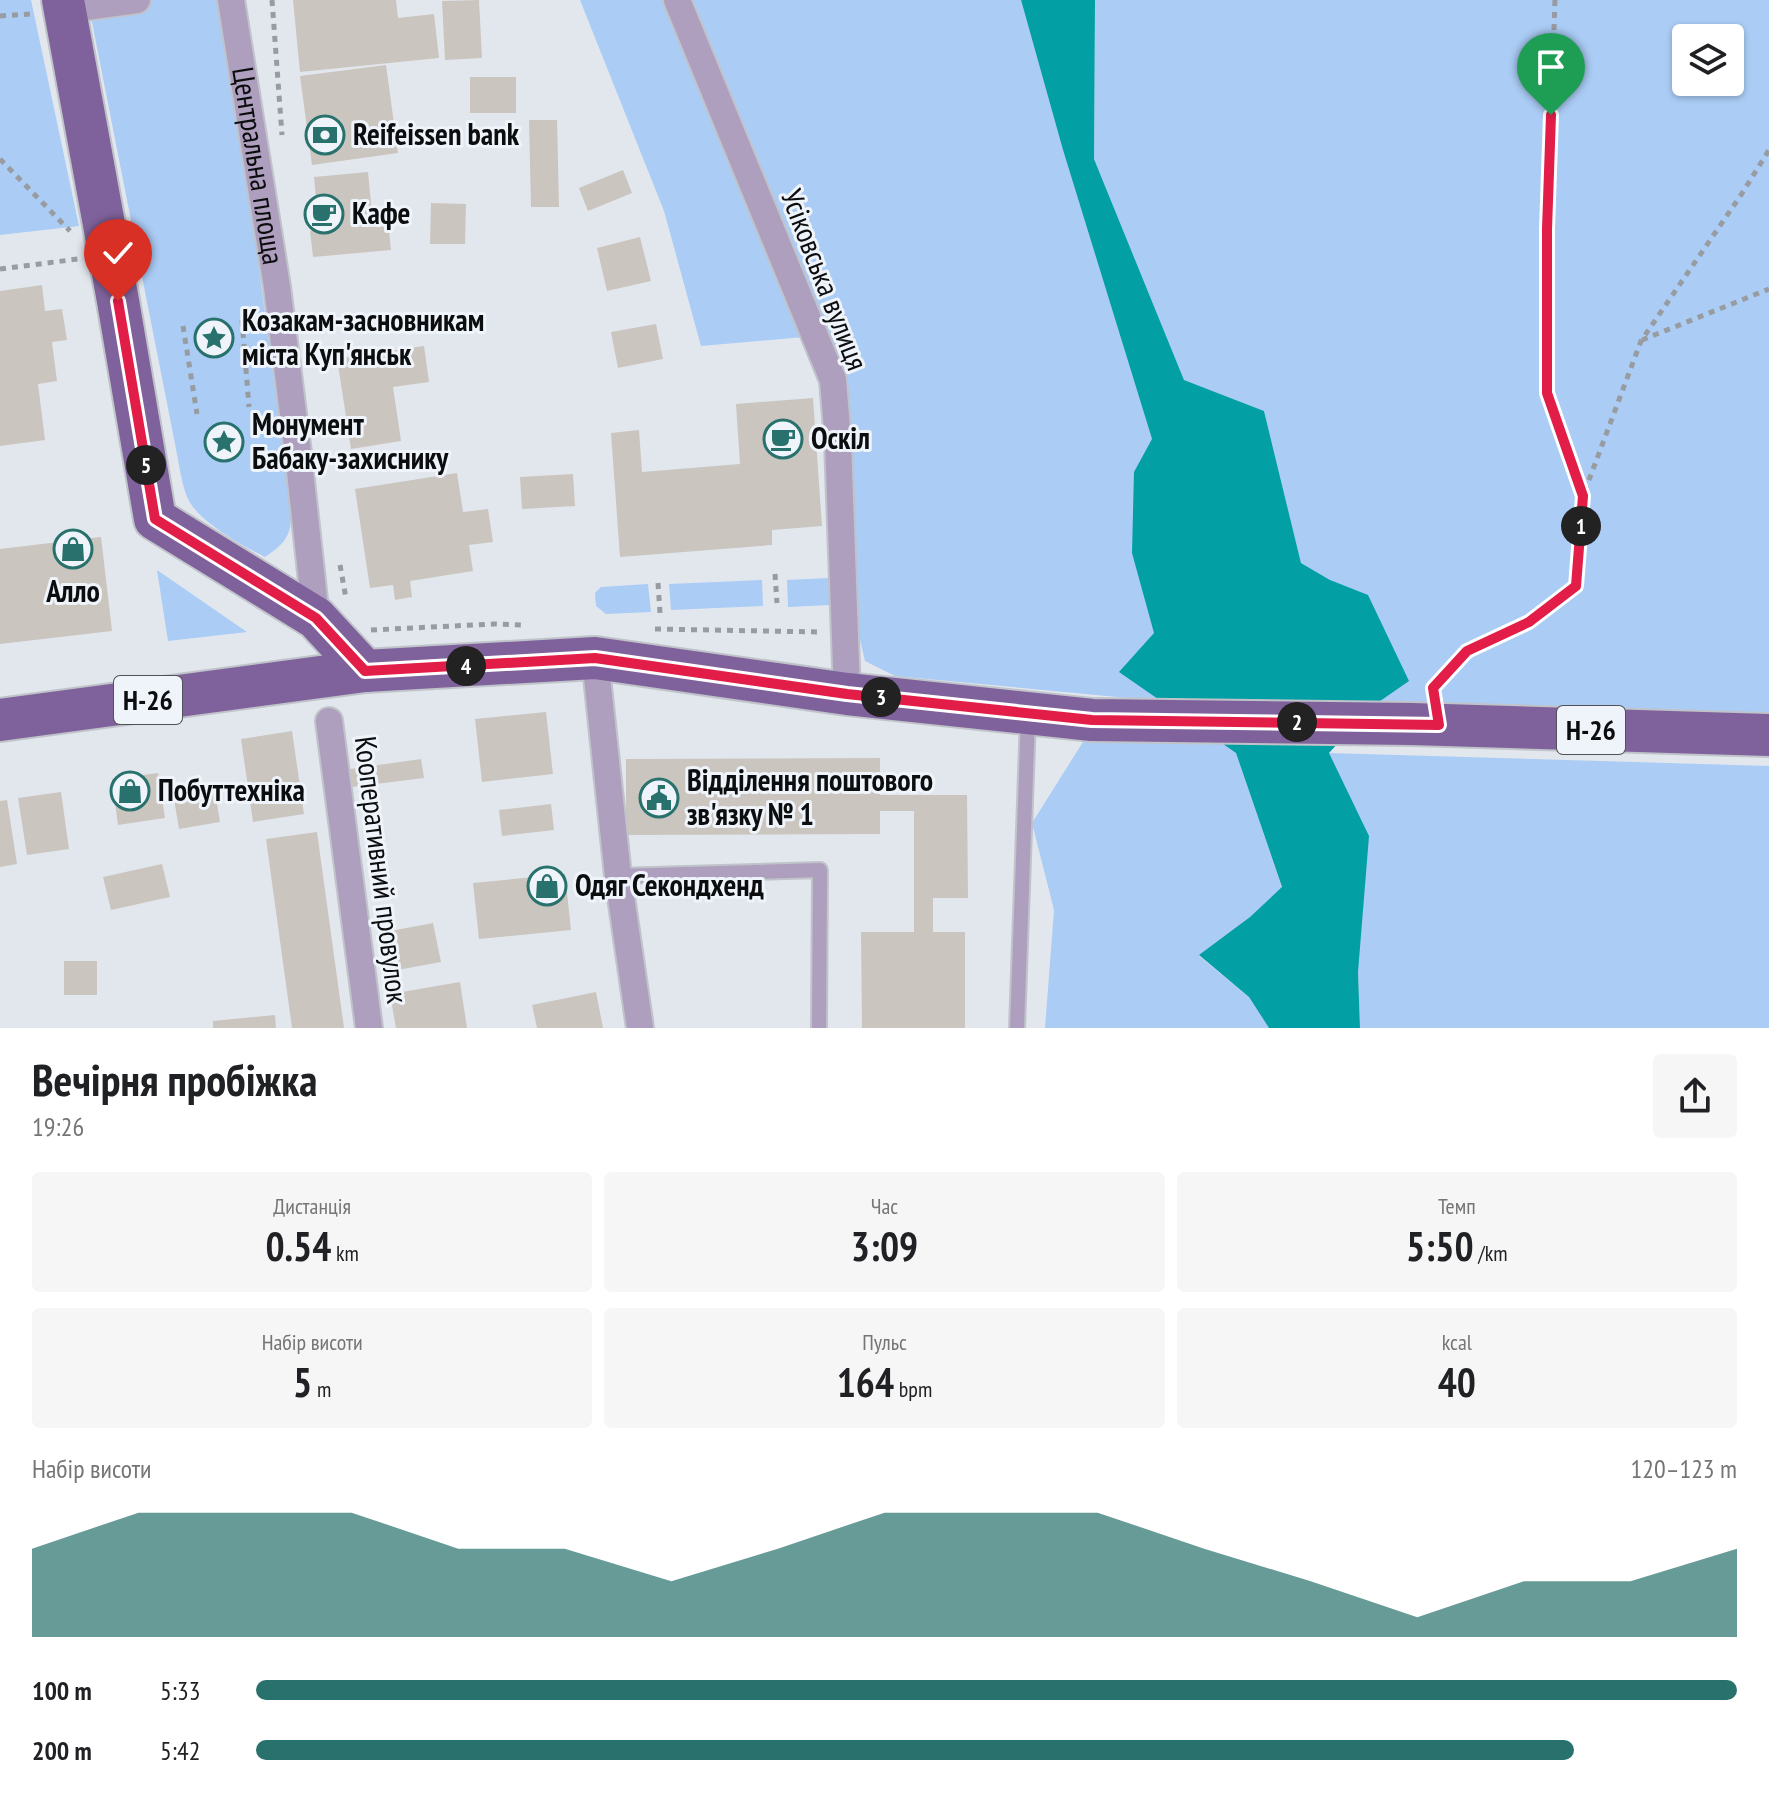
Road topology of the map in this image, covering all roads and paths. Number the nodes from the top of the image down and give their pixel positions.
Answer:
1 (137, 0) edge
2 (231, 0) edge
3 (272, 0) edge
4 (677, 0) edge
5 (1555, 0) edge
6 (64, 5) edge
7 (282, 137) dead end
8 (1769, 150) edge
9 (0, 159) edge
10 (78, 240) dead end
11 (80, 249) dead end
12 (0, 269) edge
13 (1769, 289) edge
14 (242, 320) dead end
15 (183, 326) dead end
16 (1641, 341) junction
17 (249, 407) dead end
18 (197, 414) dead end
19 (1583, 496) junction
20 (338, 557) dead end
21 (775, 574) dead end
22 (658, 583) dead end
23 (777, 603) dead end
24 (332, 611) junction
25 (660, 613) dead end
26 (524, 625) dead end
27 (647, 629) dead end
28 (367, 630) dead end
29 (845, 631) junction
30 (595, 658) junction
31 (365, 671) junction
32 (847, 694) junction
33 (1028, 713) junction
34 (0, 720) edge
35 (329, 721) dead end
36 (1426, 725) junction
37 (1769, 735) edge
38 (618, 876) junction
39 (369, 1028) edge
40 (640, 1028) edge
41 (819, 1028) edge
42 (1017, 1028) edge

1 - 6 street
2 - 24 street, Центральна площа
3 - 7 path
4 - 29 street, Усіковська вулиця
5 - 19 path
6 - 24 main road
8 - 16 path
9 - 10 path
11 - 12 path
13 - 16 path
14 - 17 path
15 - 18 path
16 - 19 path
19 - 36 path
20 - 24 path
21 - 23 path
22 - 25 path
24 - 31 main road
26 - 28 path
27 - 29 path
29 - 32 street, Усіковська вулиця
30 - 31 main road, Н-26
30 - 32 main road, Н-26
30 - 38 street
31 - 34 main road, Н-26
32 - 33 main road, Н-26
33 - 36 main road, Н-26
33 - 42 lane
35 - 39 street, Кооперативний провулок
36 - 37 main road, Н-26
38 - 40 street
38 - 41 lane

